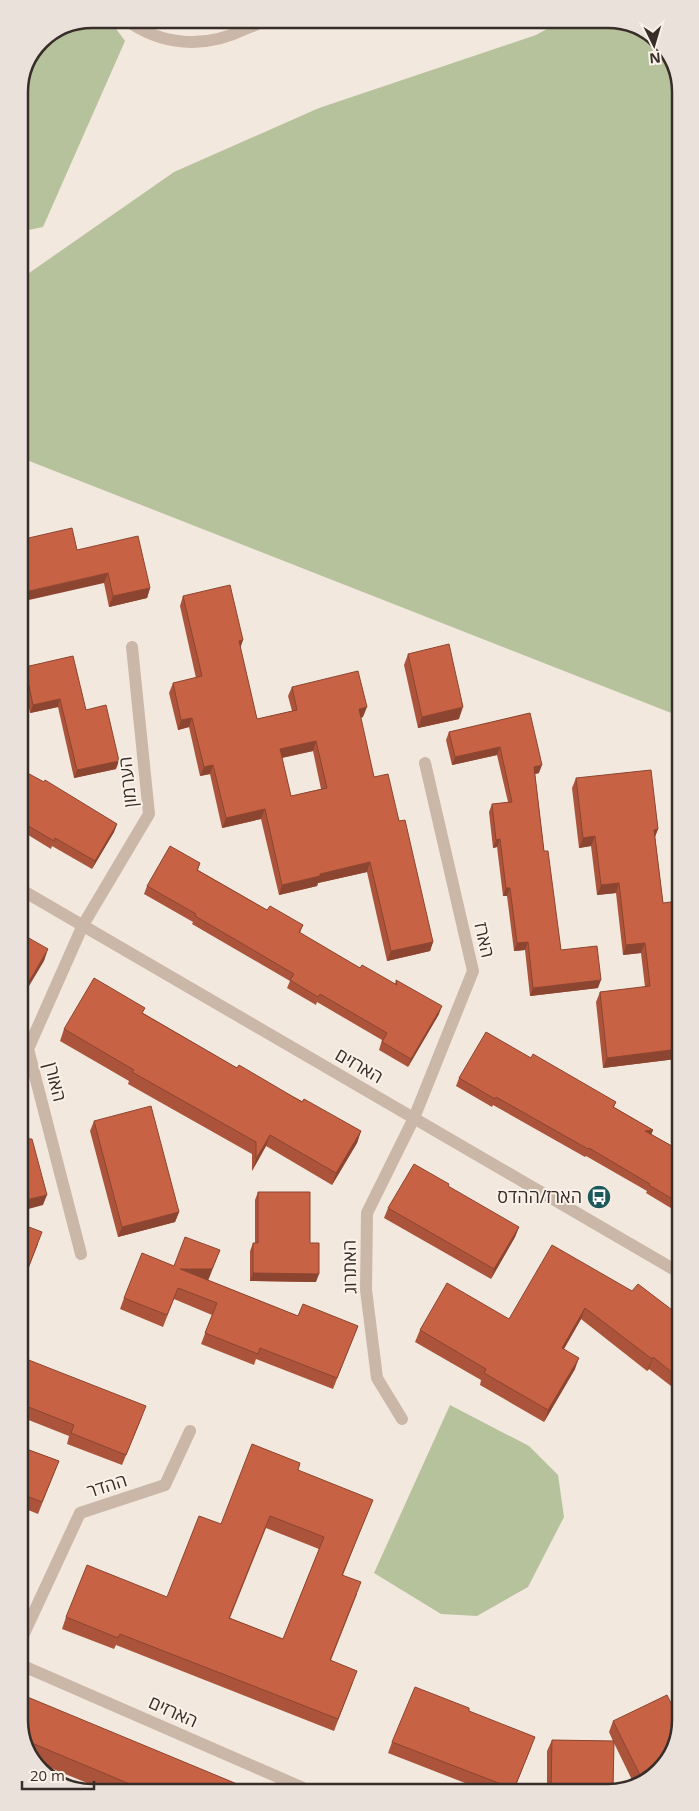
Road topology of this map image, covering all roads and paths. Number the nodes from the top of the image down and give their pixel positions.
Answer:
1 (137, 28) edge
2 (248, 28) edge
3 (132, 648) dead end
4 (425, 763) dead end
5 (28, 894) edge
6 (83, 925) junction
7 (414, 1118) junction
8 (81, 1254) dead end
9 (672, 1268) edge
10 (402, 1418) dead end
11 (190, 1431) dead end
12 (28, 1625) edge
13 (28, 1669) edge
14 (292, 1783) edge

1 - 2 street
3 - 6 street, הערמון
4 - 7 street, הארז
5 - 6 street, הארזים
6 - 7 street, הארזים
6 - 8 street, האורן
7 - 9 street, הארזים
7 - 10 street, האתרוג
11 - 12 street, ההדר
13 - 14 street, הארזים

